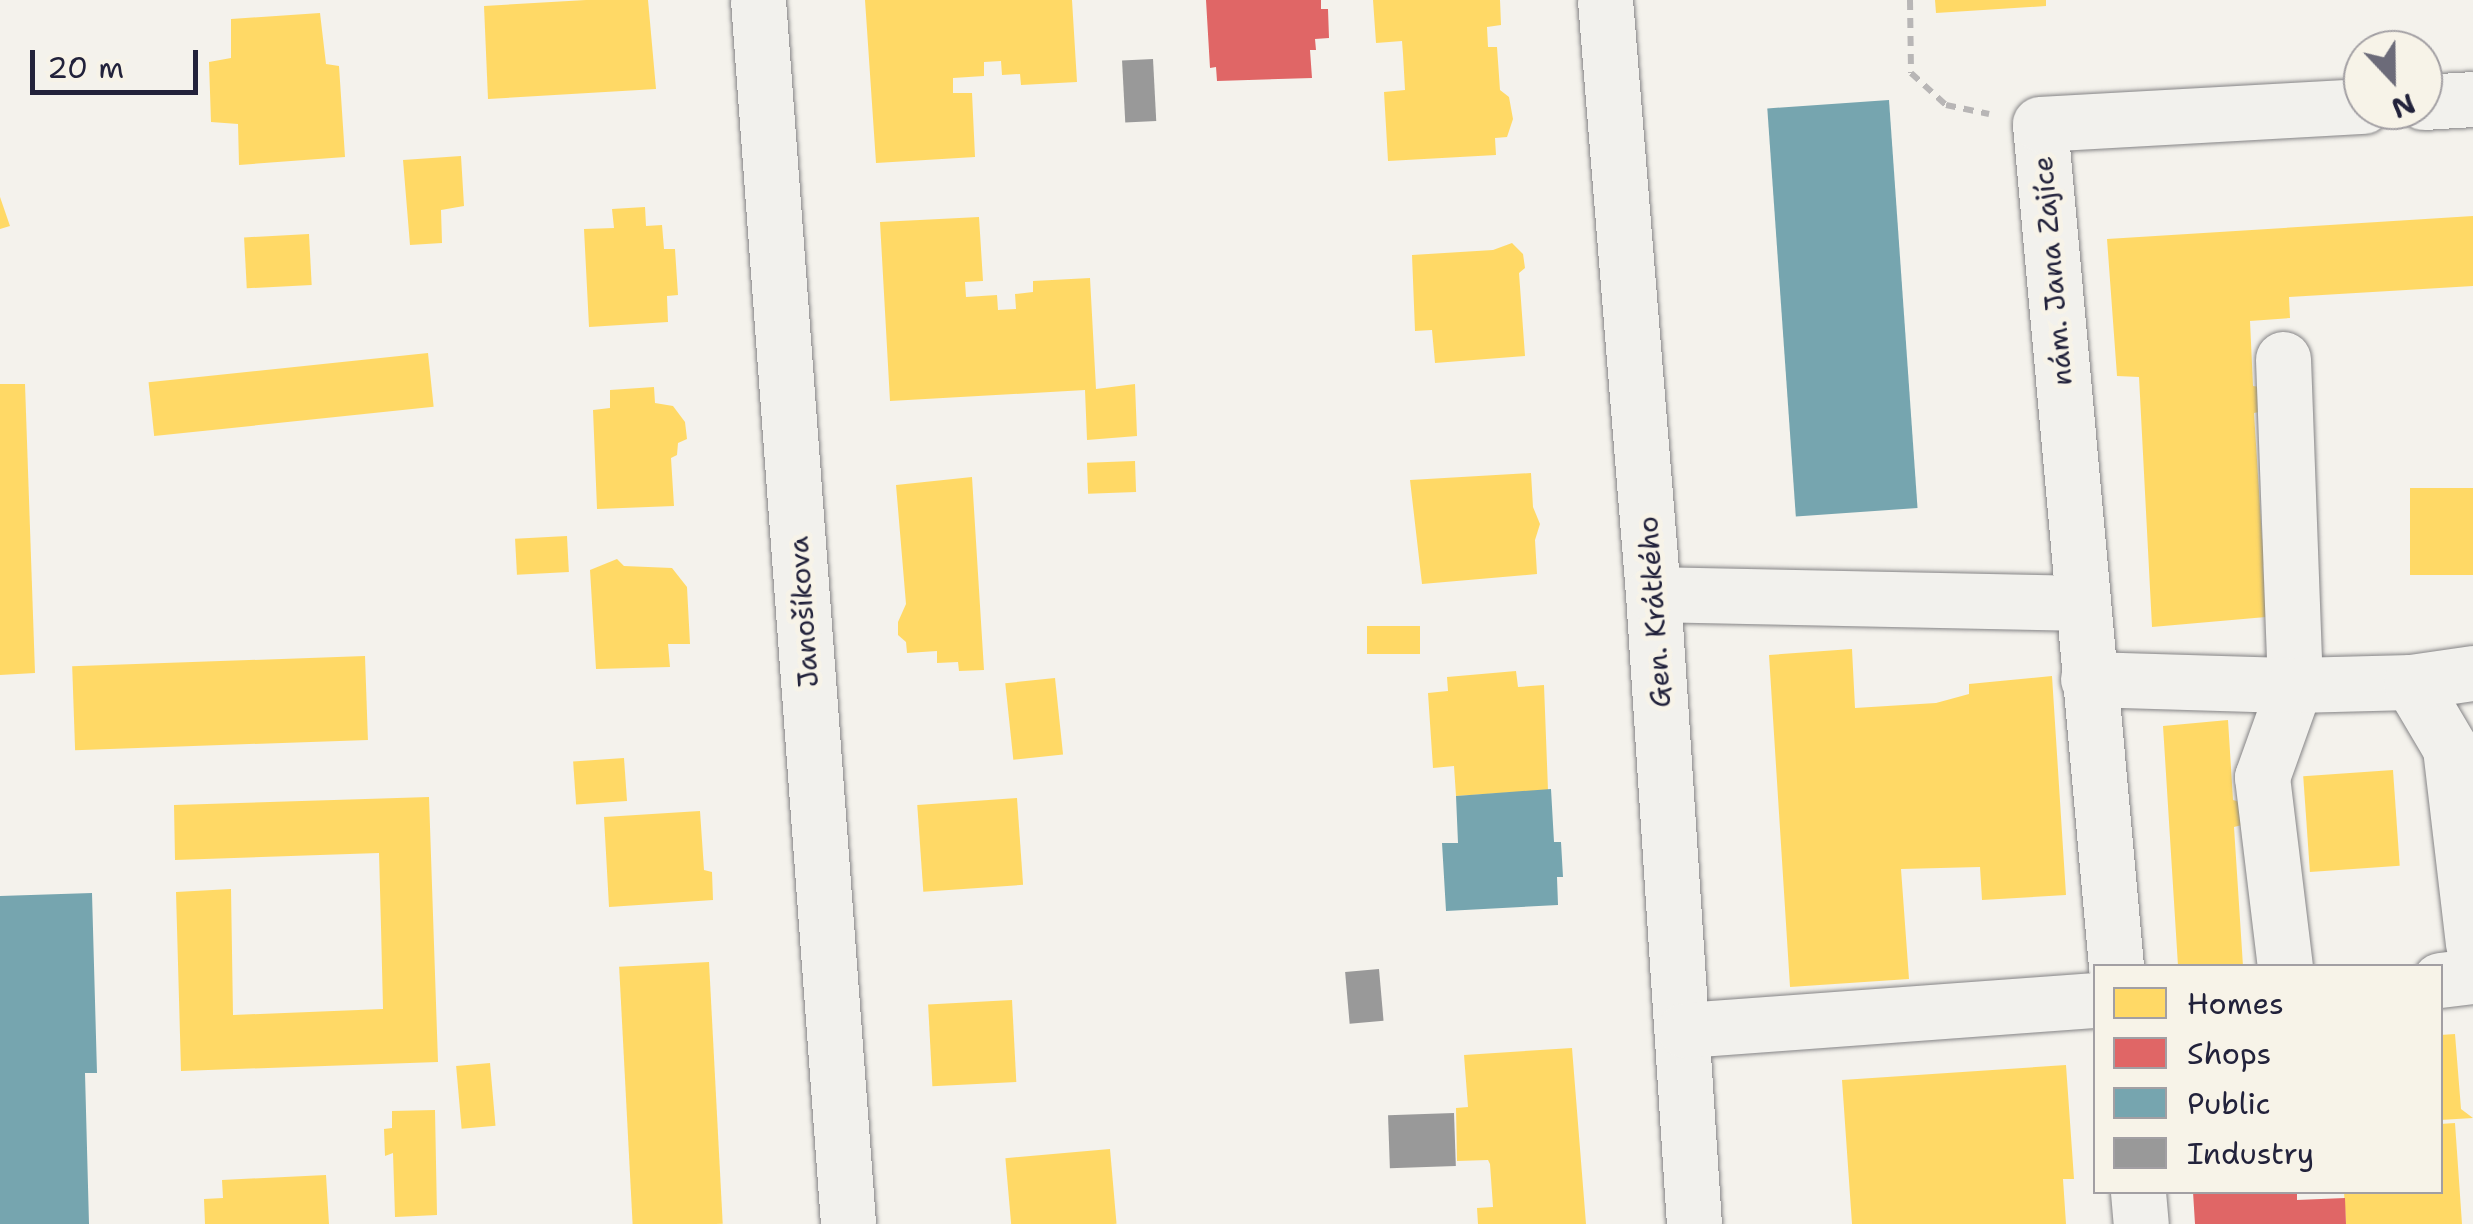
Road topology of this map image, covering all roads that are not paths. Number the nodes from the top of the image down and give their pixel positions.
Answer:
1 (758, 0) edge
2 (1605, 0) edge
3 (2473, 99) edge
4 (2443, 101) edge
5 (2343, 107) edge
6 (2282, 359) dead end
7 (1653, 594) junction
8 (2082, 603) junction
9 (2473, 673) edge
10 (2088, 680) junction
11 (2411, 682) junction
12 (2295, 685) junction
13 (2473, 944) edge
14 (2116, 964) edge
15 (2285, 964) edge
16 (2473, 976) edge
17 (2443, 980) edge
18 (2093, 1000) edge
19 (1685, 1030) junction
20 (2138, 1194) edge
21 (848, 1224) edge
22 (1694, 1224) edge
23 (2141, 1224) edge

1 - 21 street, Janošíkova
2 - 7 street, Gen. Krátkého
3 - 4 street
5 - 8 street, nám. Jana Zajíce
6 - 12 street
7 - 8 street
7 - 19 street, Gen. Krátkého
8 - 10 street, nám. Jana Zajíce
9 - 11 street
10 - 12 street
10 - 14 street, nám. Jana Zajíce
11 - 12 street
11 - 13 street
12 - 15 street
16 - 17 street
18 - 19 street
19 - 22 street, Gen. Krátkého
20 - 23 street

